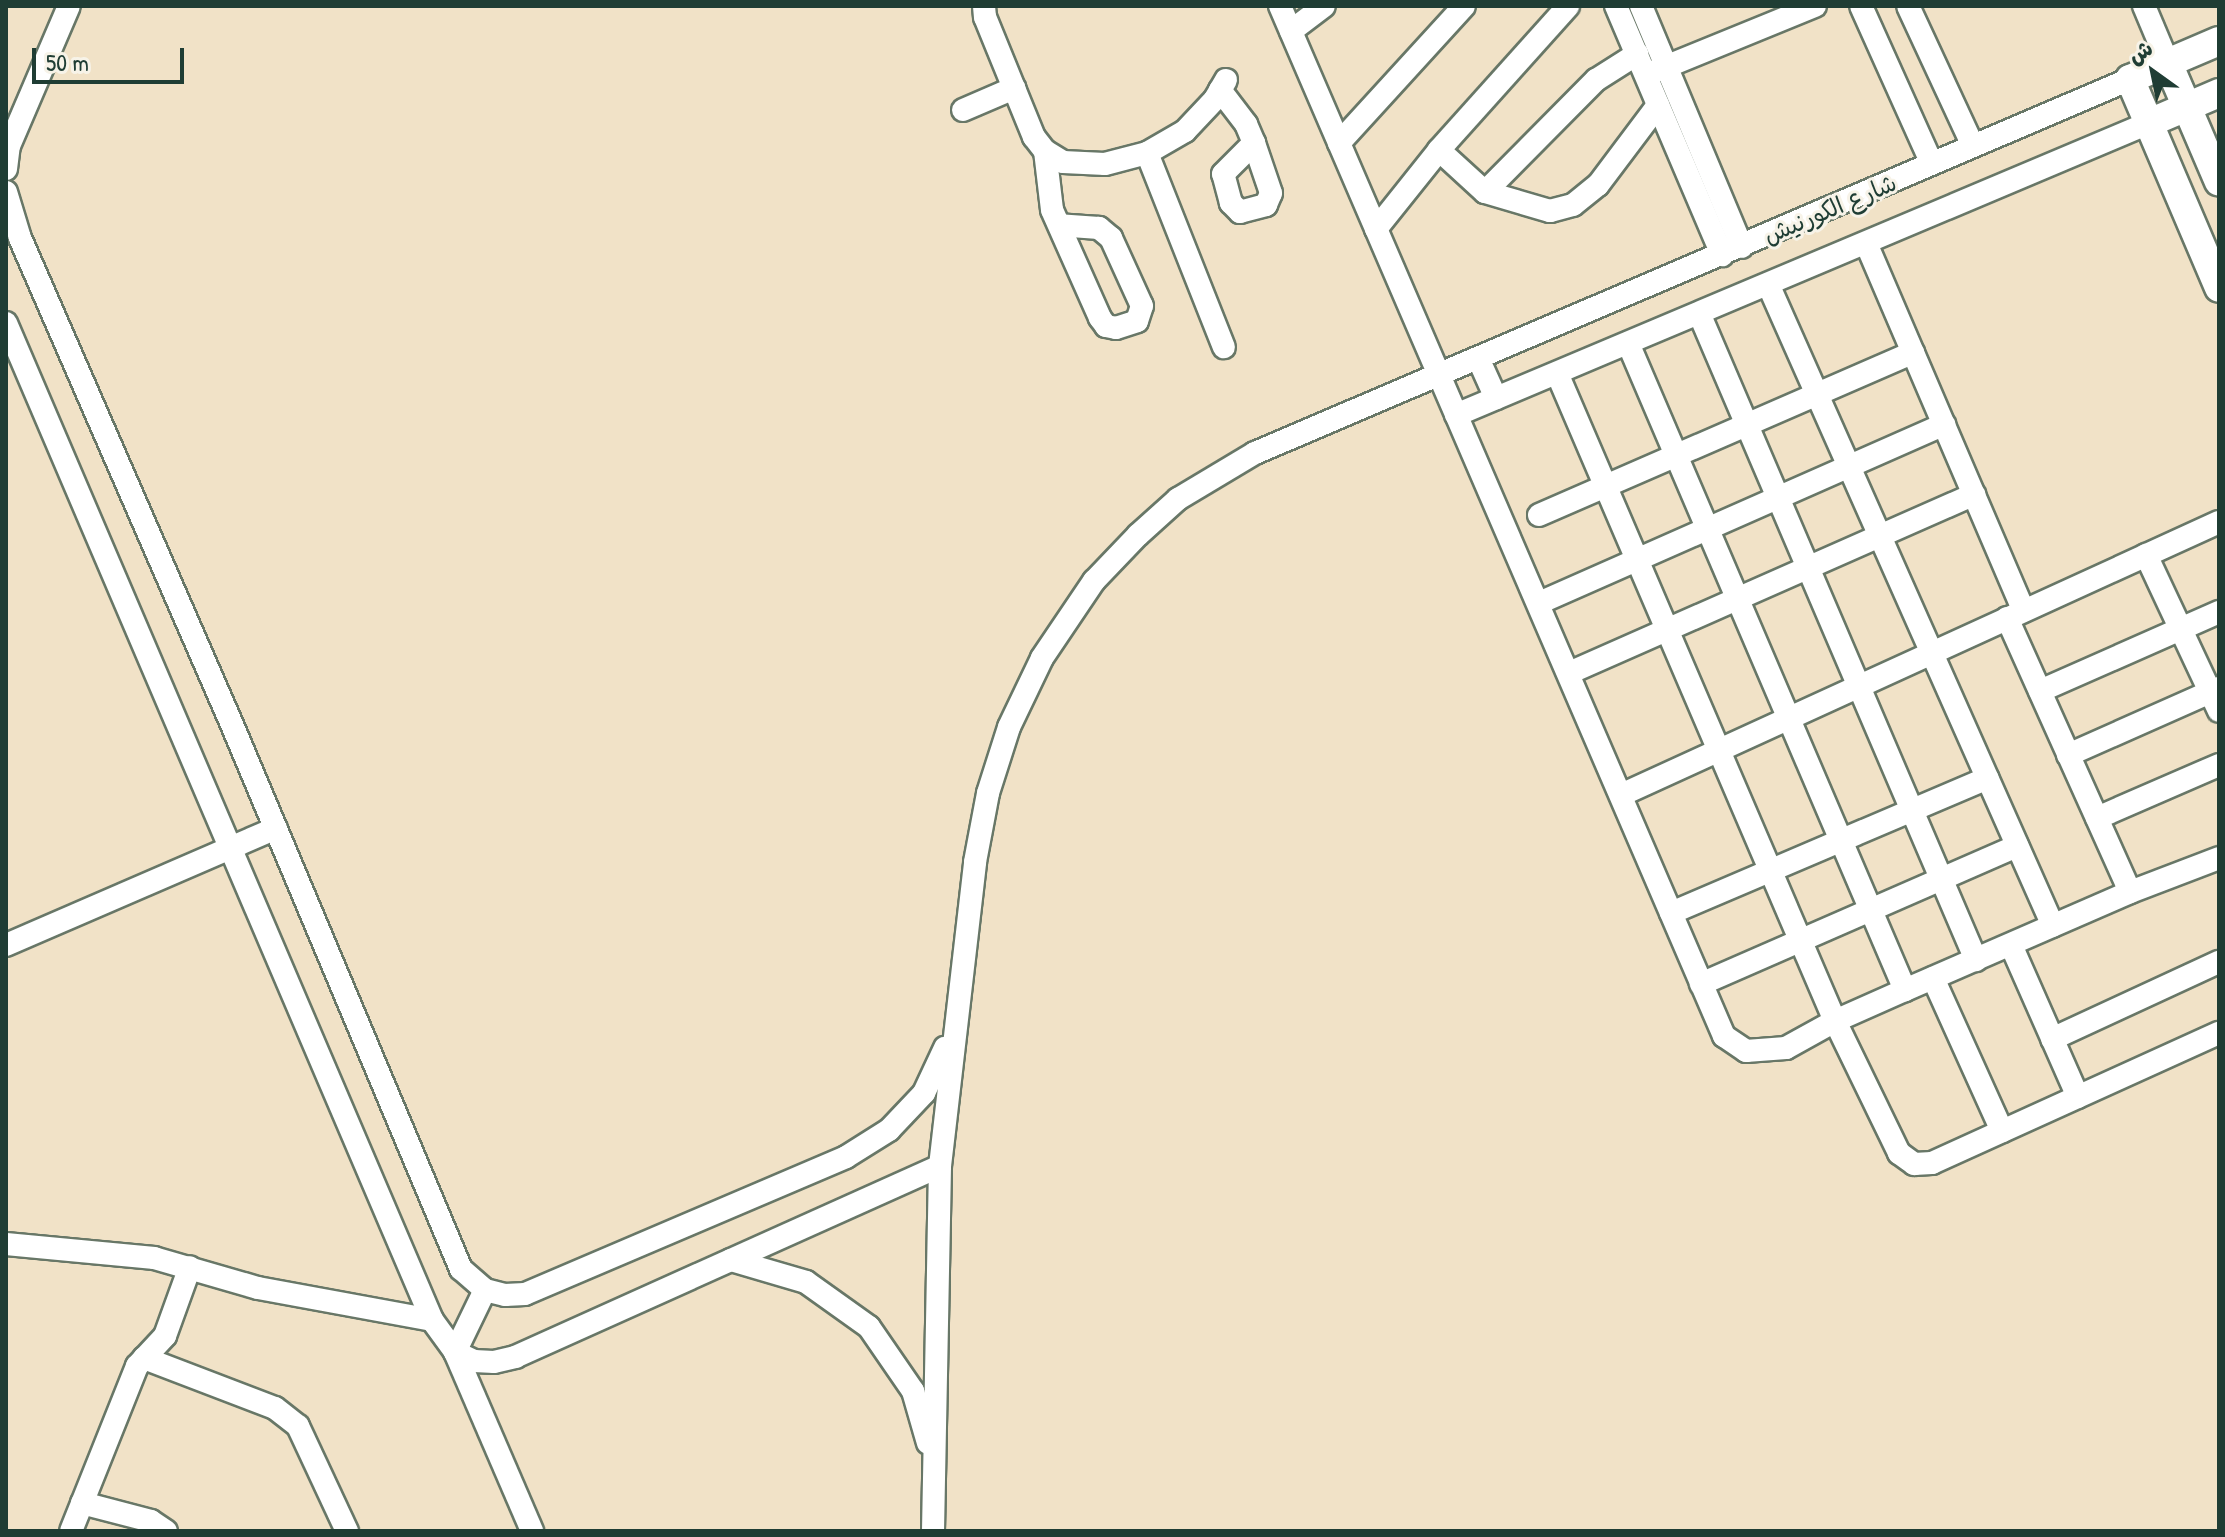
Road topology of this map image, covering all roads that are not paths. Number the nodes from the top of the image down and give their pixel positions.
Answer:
1 (69, 6) edge
2 (984, 6) edge
3 (1280, 6) edge
4 (1324, 6) edge
5 (1464, 6) edge
6 (1568, 6) edge
7 (1616, 6) edge
8 (1641, 6) edge
9 (1815, 6) edge
10 (1861, 6) edge
11 (1908, 6) edge
12 (2144, 6) edge
13 (1291, 31) junction
14 (2219, 41) edge
15 (2168, 63) junction
16 (1650, 65) junction
17 (2130, 79) junction
18 (1014, 88) junction
19 (2219, 93) edge
20 (1658, 105) junction
21 (2187, 107) junction
22 (963, 110) dead end
23 (2149, 123) junction
24 (1254, 143) dead end
25 (1339, 143) junction
26 (1973, 146) junction
27 (1439, 150) junction
28 (1045, 151) junction
29 (1147, 153) junction
30 (1932, 164) junction
31 (6, 169) edge
32 (2219, 182) edge
33 (6, 192) edge
34 (1485, 192) junction
35 (1060, 225) junction
36 (1376, 229) junction
37 (1866, 243) junction
38 (1732, 251) junction
39 (1768, 284) junction
40 (2219, 288) edge
41 (1699, 313) junction
42 (6, 323) edge
43 (1628, 343) junction
44 (1224, 347) dead end
45 (1913, 352) junction
46 (1478, 358) junction
47 (1557, 373) junction
48 (1440, 375) junction
49 (1817, 394) junction
50 (1496, 398) junction
51 (1456, 415) junction
52 (1747, 424) junction
53 (1944, 424) junction
54 (1676, 455) junction
55 (1849, 466) junction
56 (1605, 486) junction
57 (1974, 494) junction
58 (1778, 498) junction
59 (1539, 515) dead end
60 (2219, 522) edge
61 (1708, 529) junction
62 (1880, 536) junction
63 (2146, 555) junction
64 (1637, 560) junction
65 (1808, 568) junction
66 (1738, 599) junction
67 (1539, 603) junction
68 (2219, 612) edge
69 (2015, 614) junction
70 (2181, 629) junction
71 (1667, 630) junction
72 (1931, 653) junction
73 (1569, 673) junction
74 (1859, 686) junction
75 (2040, 691) junction
76 (2216, 697) edge
77 (1789, 718) junction
78 (1719, 750) junction
79 (2068, 755) junction
80 (2219, 765) edge
81 (1987, 778) junction
82 (1621, 795) junction
83 (1913, 811) junction
84 (2097, 818) junction
85 (276, 828) junction
86 (1841, 840) junction
87 (2017, 846) junction
88 (231, 848) junction
89 (2219, 858) edge
90 (1771, 870) junction
91 (1942, 879) junction
92 (2130, 892) junction
93 (1871, 910) junction
94 (1671, 913) junction
95 (2053, 926) junction
96 (1801, 941) junction
97 (6, 945) edge
98 (2011, 945) junction
99 (1976, 960) junction
100 (2219, 962) edge
101 (1933, 978) junction
102 (1701, 984) junction
103 (1905, 990) junction
104 (1835, 1021) junction
105 (953, 1033) junction
106 (2219, 1033) edge
107 (2052, 1039) junction
108 (2078, 1097) junction
109 (2002, 1131) junction
110 (940, 1166) junction
111 (6, 1244) edge
112 (731, 1260) junction
113 (190, 1267) junction
114 (485, 1290) junction
115 (432, 1320) junction
116 (455, 1352) junction
117 (144, 1358) junction
118 (935, 1466) junction
119 (82, 1503) junction
120 (71, 1531) edge
121 (166, 1531) edge
122 (347, 1531) edge
123 (532, 1531) edge
124 (933, 1531) edge

1 - 31 street
2 - 18 street
3 - 13 street
4 - 13 street
5 - 25 street
6 - 27 street
7 - 16 street
8 - 16 street
9 - 16 street
10 - 30 street
11 - 26 street
12 - 15 street
13 - 25 street
14 - 15 main road, شارع الكورنيش
15 - 17 main road, شارع الكورنيش
15 - 21 main road
16 - 20 street
16 - 34 street
16 - 38 street
17 - 23 main road
17 - 26 street, شارع الكورنيش
18 - 22 street
18 - 28 street
19 - 21 main road, شارع الكورنيش
20 - 34 street
20 - 38 street
21 - 23 main road, شارع الكورنيش
21 - 32 main road
23 - 37 street, شارع الكورنيش
23 - 40 main road
24 - 29 street
25 - 36 street
26 - 30 street, شارع الكورنيش
27 - 34 street
27 - 36 street
28 - 29 street
28 - 35 street
29 - 44 street
30 - 38 street, شارع الكورنيش
33 - 85 street
35 - 35 street
36 - 48 street
37 - 39 street, شارع الكورنيش
37 - 45 street
38 - 46 street, شارع الكورنيش
39 - 41 street, شارع الكورنيش
39 - 49 street
41 - 43 street, شارع الكورنيش
41 - 52 street
42 - 88 street
43 - 47 street, شارع الكورنيش
43 - 54 street
45 - 49 street
45 - 53 street
46 - 48 street, شارع الكورنيش
46 - 50 street
47 - 50 street, شارع الكورنيش
47 - 56 street
48 - 51 street
48 - 105 street, شارع الكورنيش
49 - 52 street
49 - 55 street
50 - 51 street, شارع الكورنيش
51 - 67 street
52 - 54 street
52 - 58 street
53 - 55 street
53 - 57 street
54 - 56 street
54 - 61 street
55 - 58 street
55 - 62 street
56 - 59 street
56 - 64 street
57 - 62 street
57 - 69 street
58 - 61 street
58 - 65 street
60 - 63 street
61 - 64 street
61 - 66 street
62 - 65 street
62 - 72 street
63 - 69 street
63 - 70 street
64 - 67 street
64 - 71 street
65 - 66 street
65 - 74 street
66 - 71 street
66 - 77 street
67 - 73 street
68 - 70 street
69 - 72 street
69 - 75 street
70 - 75 street
70 - 76 street
71 - 73 street
71 - 78 street
72 - 74 street
72 - 81 street
73 - 82 street
74 - 77 street
74 - 83 street
75 - 79 street
76 - 79 street
77 - 78 street
77 - 86 street
78 - 82 street
78 - 90 street
79 - 84 street
80 - 84 street
81 - 83 street
81 - 87 street
82 - 94 street
83 - 86 street
83 - 91 street
84 - 92 street
85 - 88 street
85 - 114 street
86 - 90 street
86 - 93 street
87 - 91 street
87 - 95 street
88 - 97 street
88 - 115 street
89 - 92 street
90 - 94 street
90 - 96 street
91 - 93 street
91 - 99 street
92 - 95 street
93 - 96 street
93 - 103 street
94 - 102 street
95 - 98 street
96 - 102 street
96 - 104 street
98 - 99 street
98 - 107 street
99 - 101 street
100 - 107 street
101 - 103 street
101 - 109 street
102 - 104 street
103 - 104 street
104 - 109 street
105 - 110 street, شارع الكورنيش
105 - 114 street
106 - 108 street
107 - 108 street
108 - 109 street
110 - 112 street
110 - 118 street, شارع الكورنيش
111 - 113 street
112 - 116 street
112 - 118 street
113 - 115 street
113 - 117 street
114 - 116 street
115 - 116 street
116 - 123 street
117 - 119 street
117 - 122 street
118 - 124 street, شارع الكورنيش
119 - 120 street
119 - 121 street

